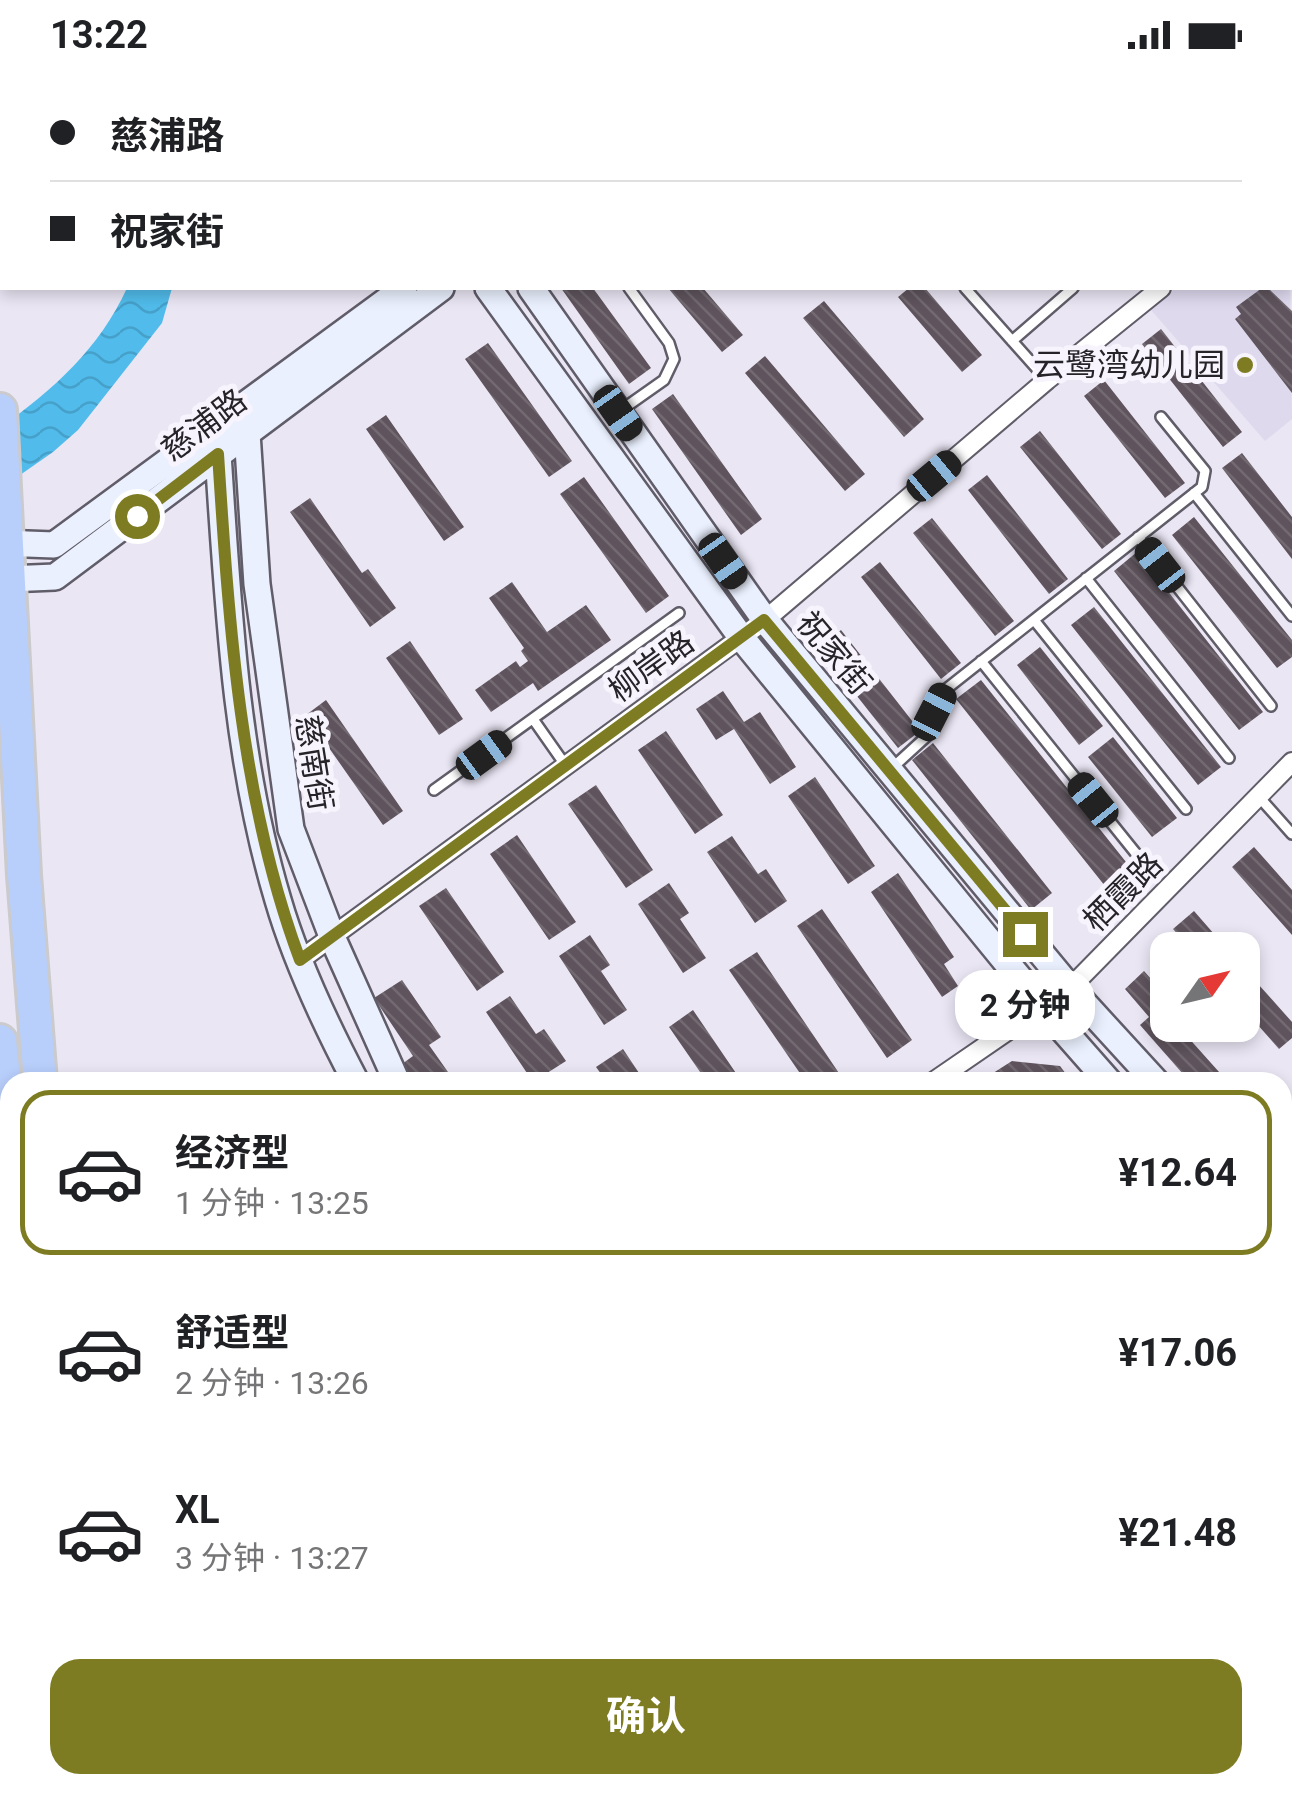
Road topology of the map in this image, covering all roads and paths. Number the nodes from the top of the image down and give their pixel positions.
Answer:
1 (401, 290) edge
2 (439, 290) edge
3 (489, 290) edge
4 (532, 290) edge
5 (630, 290) edge
6 (967, 290) edge
7 (1071, 290) edge
8 (1158, 290) edge
9 (1012, 341) junction
10 (1046, 380) junction
11 (0, 410) edge
12 (618, 413) junction
13 (1162, 417) dead end
14 (1, 426) edge
15 (247, 434) junction
16 (218, 454) junction
17 (1194, 493) junction
18 (1138, 537) junction
19 (4, 558) edge
20 (1086, 578) junction
21 (679, 613) dead end
22 (1292, 616) edge
23 (764, 620) junction
24 (1034, 620) junction
25 (741, 637) junction
26 (981, 661) junction
27 (1270, 706) dead end
28 (532, 719) junction
29 (1229, 758) dead end
30 (1292, 762) edge
31 (566, 766) junction
32 (889, 770) junction
33 (434, 790) dead end
34 (1259, 797) junction
35 (1186, 808) dead end
36 (1292, 834) edge
37 (1138, 856) dead end
38 (332, 939) junction
39 (300, 960) junction
40 (1070, 988) junction
41 (1042, 1007) junction
42 (0, 1041) edge
43 (3, 1072) edge
44 (39, 1072) edge
45 (351, 1072) edge
46 (392, 1072) edge
47 (948, 1072) edge
48 (1100, 1072) edge
49 (1147, 1072) edge

1 - 19 street, 慈浦路
2 - 15 street, 慈浦路
3 - 25 street, 祝家街
4 - 12 street, 祝家街
5 - 12 lane
6 - 9 lane
7 - 9 lane
8 - 10 street, 柳岸路
9 - 10 lane
10 - 23 street, 柳岸路
11 - 14 highway
12 - 23 street, 祝家街
13 - 17 lane
14 - 19 highway
15 - 16 street, 慈浦路
15 - 38 street, 慈南街
16 - 19 street, 慈浦路
16 - 39 street, 慈南街
17 - 18 lane
17 - 22 lane
18 - 20 lane
18 - 27 lane
19 - 44 highway
20 - 24 lane
20 - 29 lane
21 - 28 lane
23 - 25 street, 柳岸路
23 - 32 street, 祝家街
24 - 26 lane
24 - 35 lane
25 - 31 street, 柳岸路
25 - 41 street, 祝家街
26 - 32 lane
26 - 37 lane
28 - 31 lane
28 - 33 lane
30 - 34 street, 栖霞路
31 - 38 street, 柳岸路
32 - 40 street, 祝家街
34 - 36 lane
34 - 40 street, 栖霞路
38 - 39 street, 柳岸路
38 - 46 street, 慈南街
39 - 45 street, 慈南街
40 - 41 street, 栖霞路
40 - 49 street, 祝家街
41 - 47 street, 栖霞路
41 - 48 street, 祝家街
42 - 43 highway

